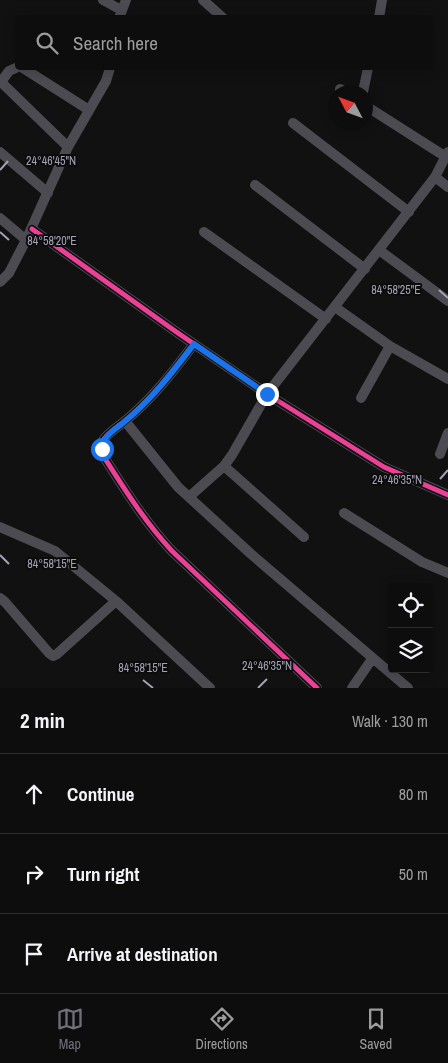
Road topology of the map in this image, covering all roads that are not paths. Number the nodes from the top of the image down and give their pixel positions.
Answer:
1 (103, 0) edge
2 (126, 0) edge
3 (203, 0) edge
4 (382, 0) edge
5 (120, 14) edge
6 (220, 15) edge
7 (379, 15) edge
8 (15, 68) edge
9 (26, 70) edge
10 (109, 70) edge
11 (368, 70) edge
12 (0, 82) edge
13 (364, 85) edge
14 (88, 110) junction
15 (373, 110) edge
16 (293, 123) dead end
17 (68, 147) junction
18 (0, 152) edge
19 (447, 155) edge
20 (435, 177) junction
21 (255, 185) dead end
22 (448, 187) edge
23 (48, 193) junction
24 (409, 212) junction
25 (0, 218) edge
26 (32, 229) junction
27 (204, 232) dead end
28 (26, 240) junction
29 (379, 250) junction
30 (365, 269) junction
31 (0, 282) edge
32 (448, 302) edge
33 (335, 307) junction
34 (326, 319) junction
35 (194, 344) junction
36 (390, 346) junction
37 (448, 379) edge
38 (267, 394) junction
39 (361, 398) dead end
40 (125, 421) junction
41 (448, 433) edge
42 (440, 454) dead end
43 (224, 466) junction
44 (448, 494) edge
45 (189, 497) junction
46 (344, 513) dead end
47 (0, 527) edge
48 (304, 537) dead end
49 (448, 573) edge
50 (0, 598) edge
51 (116, 600) junction
52 (372, 659) junction
53 (210, 688) edge
54 (317, 688) edge
55 (352, 688) edge
56 (408, 688) edge

1 - 5 street
2 - 5 street
3 - 6 street
4 - 7 street
8 - 12 street
9 - 14 street
10 - 14 street
11 - 13 street
12 - 17 street
14 - 17 street
15 - 19 street
16 - 24 street
17 - 23 street
18 - 23 street
19 - 20 street
20 - 22 street
20 - 24 street
21 - 30 street
23 - 26 street
24 - 29 street
25 - 28 street
26 - 28 street
26 - 35 street
27 - 34 street
28 - 31 street
29 - 30 street
29 - 32 street
30 - 33 street
33 - 34 street
33 - 36 street
34 - 38 street
35 - 38 street
35 - 40 street
36 - 37 street
36 - 39 street
38 - 43 street
38 - 44 street
40 - 45 street
40 - 54 street
41 - 42 street
43 - 45 street
43 - 48 street
45 - 52 street
46 - 49 street
47 - 51 street
50 - 51 street
51 - 53 street
52 - 55 street
52 - 56 street

